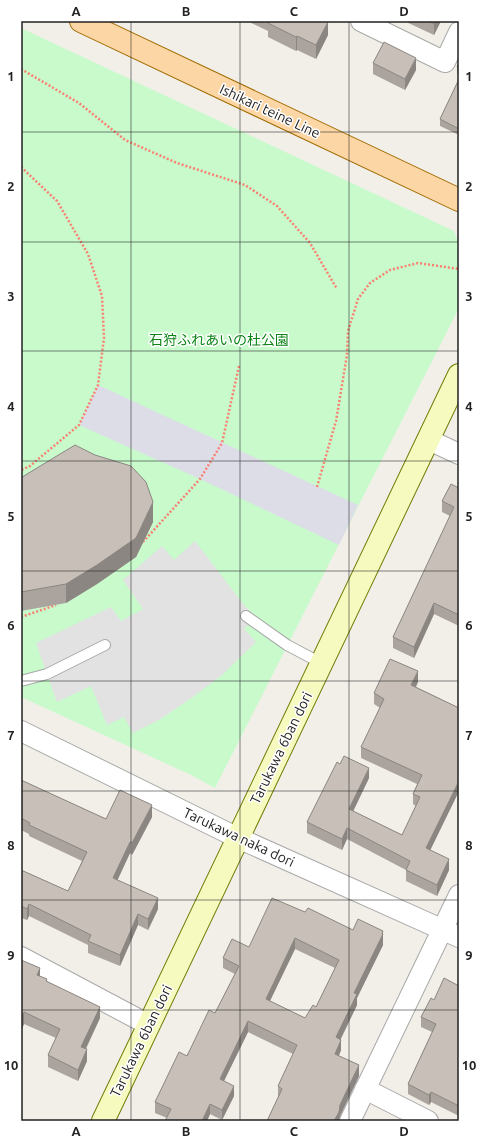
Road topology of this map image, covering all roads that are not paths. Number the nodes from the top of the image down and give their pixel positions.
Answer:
1 (81, 21) edge
2 (361, 21) edge
3 (459, 32) edge
4 (459, 200) edge
5 (459, 375) edge
6 (429, 440) junction
7 (459, 454) edge
8 (246, 616) dead end
9 (105, 645) dead end
10 (321, 664) junction
11 (21, 680) edge
12 (21, 731) edge
13 (238, 838) junction
14 (459, 895) edge
15 (450, 933) edge
16 (21, 957) edge
17 (149, 1025) junction
18 (365, 1089) junction
19 (103, 1121) edge
20 (350, 1121) edge
21 (428, 1121) edge

1 - 4 main road, Ishikari teine Line
2 - 3 street
5 - 6 street, Tarukawa 6ban dori
6 - 7 street
6 - 10 street, Tarukawa 6ban dori
8 - 10 lane
9 - 11 lane
10 - 13 street, Tarukawa 6ban dori
12 - 13 street, Tarukawa naka dori
13 - 15 street, Tarukawa naka dori
13 - 17 street, Tarukawa 6ban dori
14 - 15 street
15 - 18 street
16 - 17 street
17 - 19 street, Tarukawa 6ban dori
18 - 20 street
18 - 21 street

